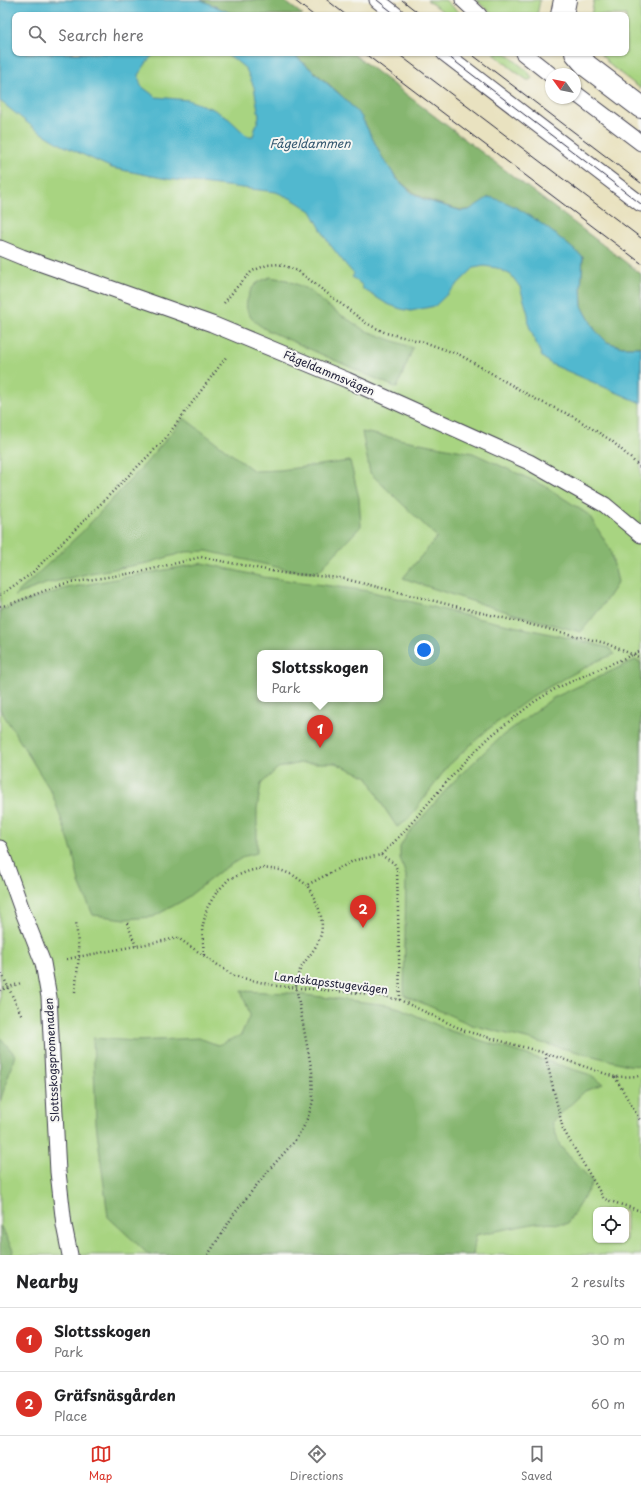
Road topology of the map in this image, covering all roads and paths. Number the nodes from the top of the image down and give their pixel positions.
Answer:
1 (377, 0) edge
2 (463, 0) edge
3 (565, 0) edge
4 (392, 12) edge
5 (477, 12) edge
6 (563, 12) edge
7 (448, 56) edge
8 (527, 56) edge
9 (579, 56) edge
10 (545, 70) edge
11 (581, 98) edge
12 (641, 107) edge
13 (641, 143) edge
14 (641, 204) edge
15 (0, 248) edge
16 (212, 324) junction
17 (227, 356) dead end
18 (641, 468) edge
19 (641, 535) edge
20 (0, 595) edge
21 (0, 606) edge
22 (641, 652) edge
23 (634, 655) junction
24 (641, 658) edge
25 (0, 848) edge
26 (381, 855) junction
27 (307, 885) junction
28 (76, 921) dead end
29 (127, 923) dead end
30 (136, 946) junction
31 (204, 955) junction
32 (79, 956) junction
33 (43, 963) junction
34 (0, 970) edge
35 (296, 987) junction
36 (74, 994) dead end
37 (400, 1000) junction
38 (22, 1016) dead end
39 (545, 1053) junction
40 (641, 1076) edge
41 (615, 1078) junction
42 (641, 1122) edge
43 (641, 1211) edge
44 (70, 1255) edge
45 (208, 1255) edge

1 - 4 lane
2 - 5 lane
3 - 6 main road
7 - 14 lane
8 - 10 lane
9 - 12 main road
11 - 13 lane
15 - 16 lane, Fågeldammsvägen
16 - 18 path
16 - 19 lane, Fågeldammsvägen
17 - 20 path
21 - 23 path
22 - 23 path
23 - 24 path
23 - 26 path
25 - 33 lane, Slottsskogspromenaden
26 - 27 path
26 - 37 path
27 - 31 path
27 - 35 path
28 - 32 path
29 - 30 path
30 - 31 path, Landskapsstugevägen
30 - 32 path, Landskapsstugevägen
31 - 35 path, Landskapsstugevägen
32 - 33 path, Landskapsstugevägen
32 - 36 path
33 - 44 lane, Slottsskogspromenaden
34 - 38 path
35 - 37 path, Landskapsstugevägen
35 - 45 path
37 - 39 path, Landskapsstugevägen
39 - 41 path, Landskapsstugevägen
39 - 43 path
40 - 41 path, Landskapsstugevägen
41 - 42 path

